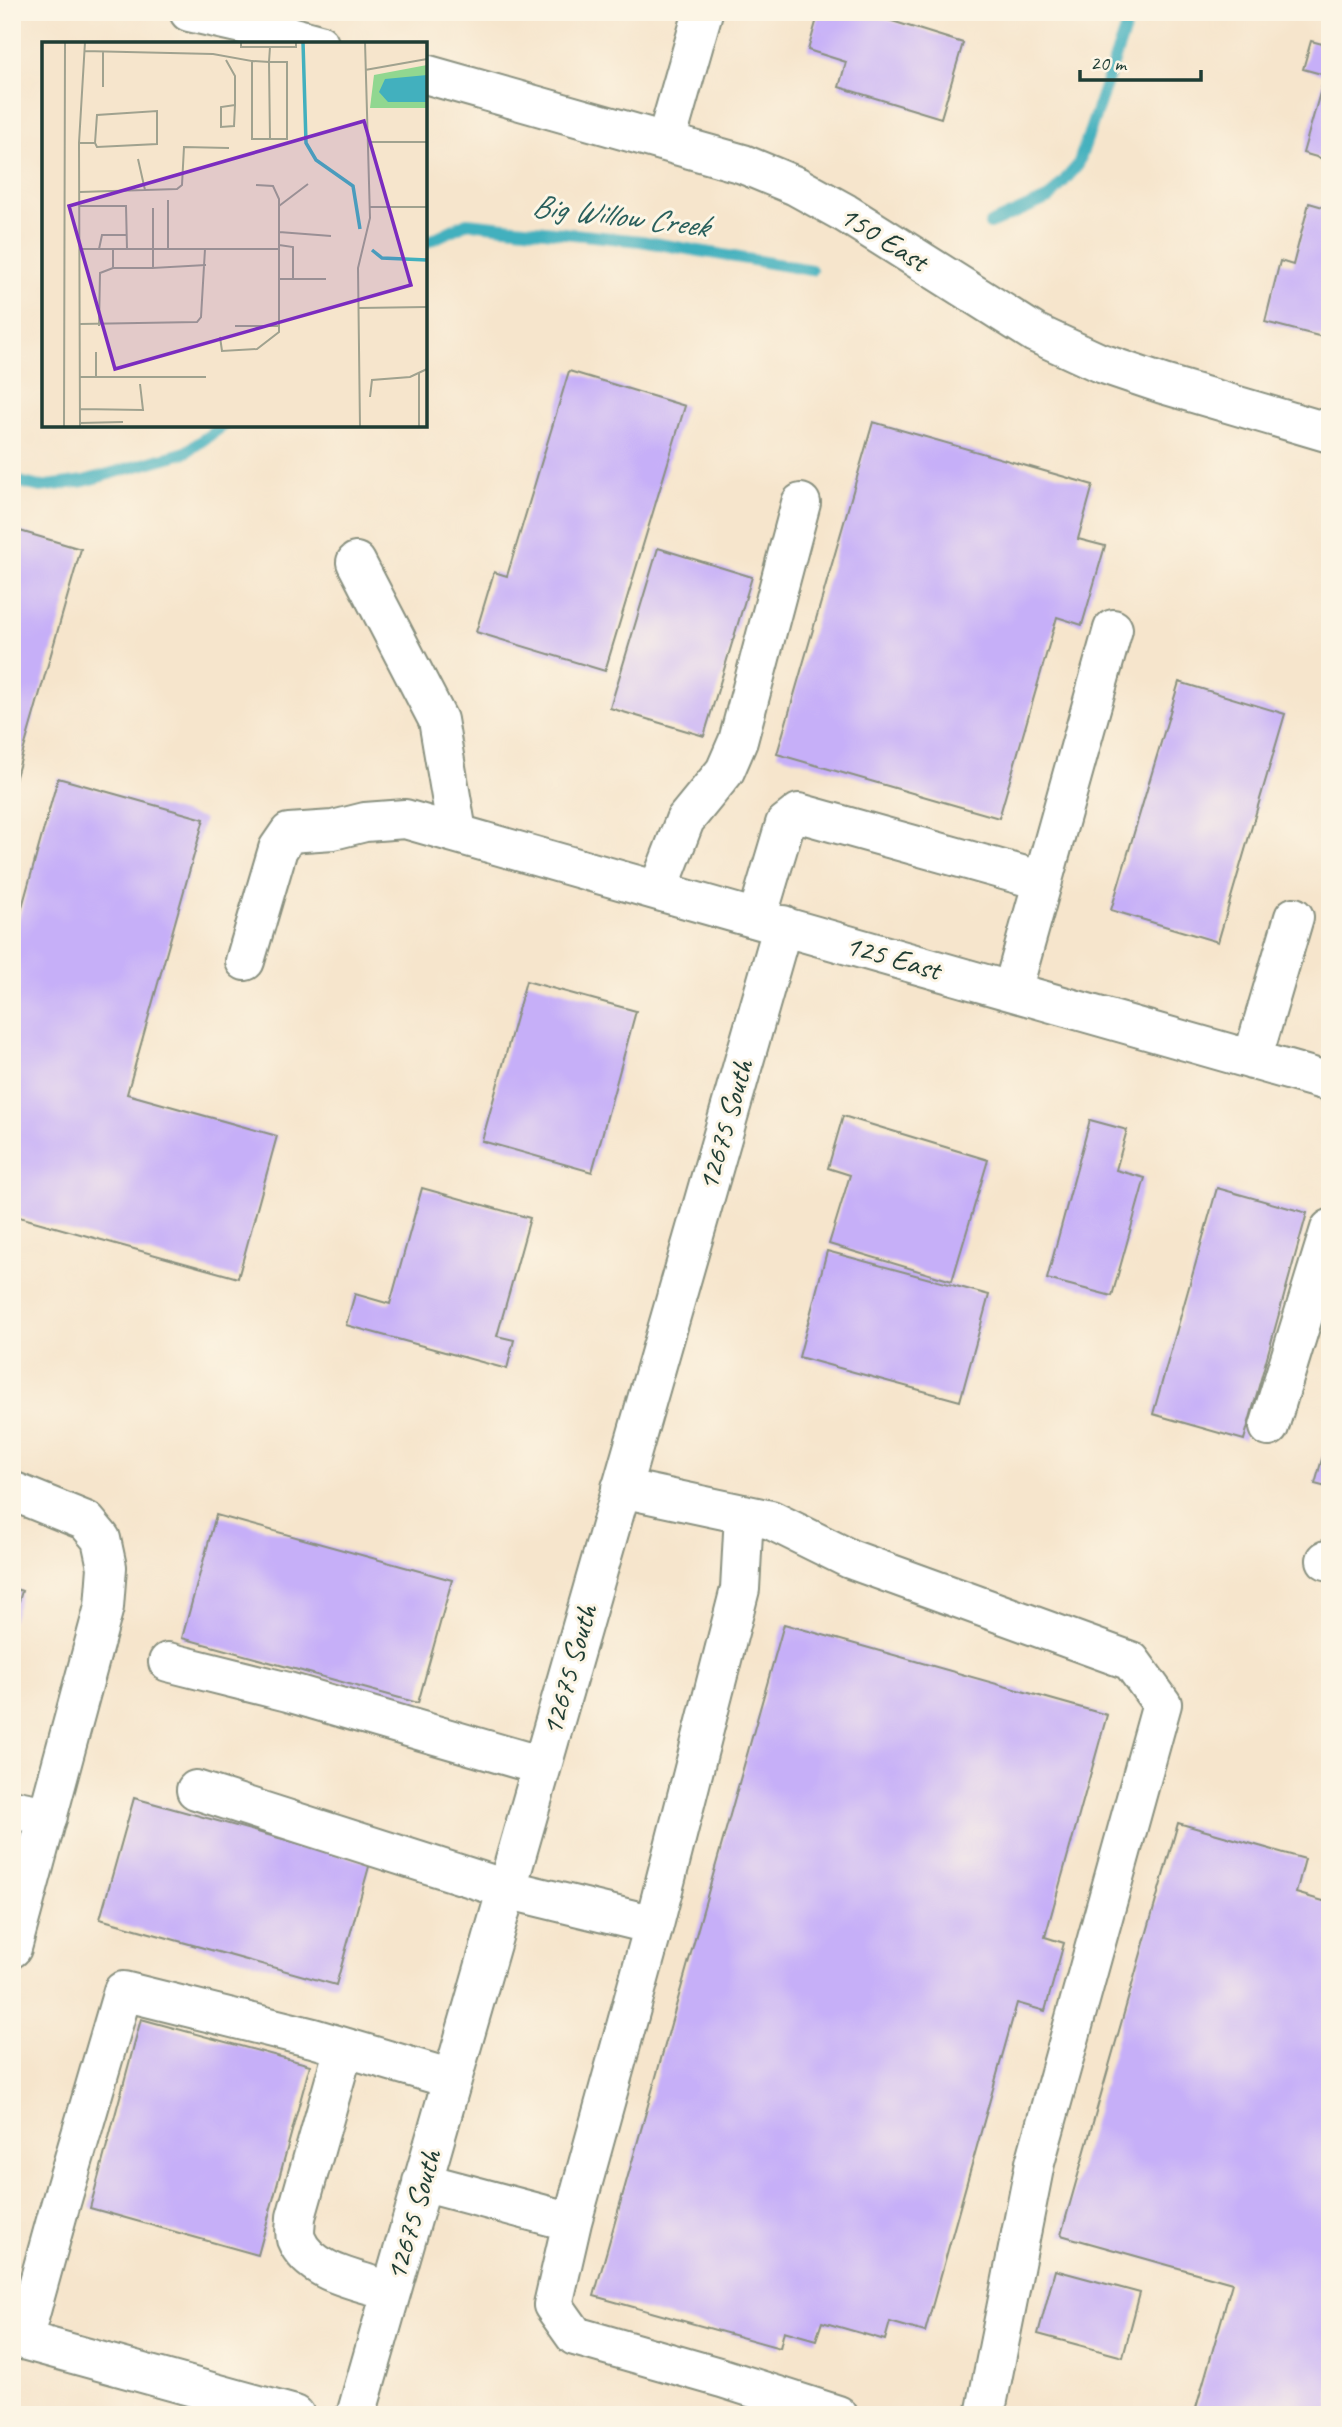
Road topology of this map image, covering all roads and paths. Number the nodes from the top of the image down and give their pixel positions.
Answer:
1 (189, 12) edge
2 (703, 12) edge
3 (312, 42) edge
4 (427, 75) edge
5 (666, 141) junction
6 (1330, 433) edge
7 (801, 503) dead end
8 (356, 562) dead end
9 (1113, 629) dead end
10 (457, 832) junction
11 (1043, 881) junction
12 (658, 890) junction
13 (1294, 917) dead end
14 (770, 922) junction
15 (244, 961) dead end
16 (1012, 991) junction
17 (1252, 1060) junction
18 (1330, 1082) edge
19 (1330, 1229) edge
20 (1269, 1427) dead end
21 (621, 1488) junction
22 (12, 1491) edge
23 (744, 1514) junction
24 (169, 1662) dead end
25 (542, 1766) junction
26 (196, 1790) dead end
27 (30, 1813) edge
28 (506, 1889) junction
29 (654, 1925) junction
30 (12, 1948) edge
31 (344, 2048) junction
32 (452, 2079) junction
33 (422, 2182) junction
34 (572, 2222) junction
35 (391, 2291) junction
36 (18, 2339) edge
37 (744, 2401) edge
38 (295, 2415) edge
39 (356, 2415) edge
40 (838, 2415) edge
41 (985, 2415) edge

1 - 3 street
2 - 5 street
4 - 5 street, 150 East
5 - 6 street, 150 East
7 - 12 street
8 - 10 street
9 - 11 street
10 - 12 street, 125 East
10 - 15 street, 125 East
11 - 14 street, 12675 South
11 - 16 street
12 - 14 street, 125 East
13 - 17 street
14 - 16 street, 125 East
14 - 21 street, 12675 South
16 - 17 street, 125 East
17 - 18 street, 125 East
19 - 20 street
21 - 23 street
21 - 25 street, 12675 South
22 - 27 street
23 - 29 street
23 - 41 street
24 - 25 street
25 - 28 street, 12675 South
26 - 28 street
27 - 30 street
28 - 29 street
28 - 32 street, 12675 South
29 - 34 street
31 - 32 street
31 - 35 street
31 - 36 street
32 - 33 street, 12675 South
33 - 34 street
33 - 35 street, 12675 South
34 - 37 street
35 - 39 street, 12675 South
36 - 38 street
37 - 40 street

